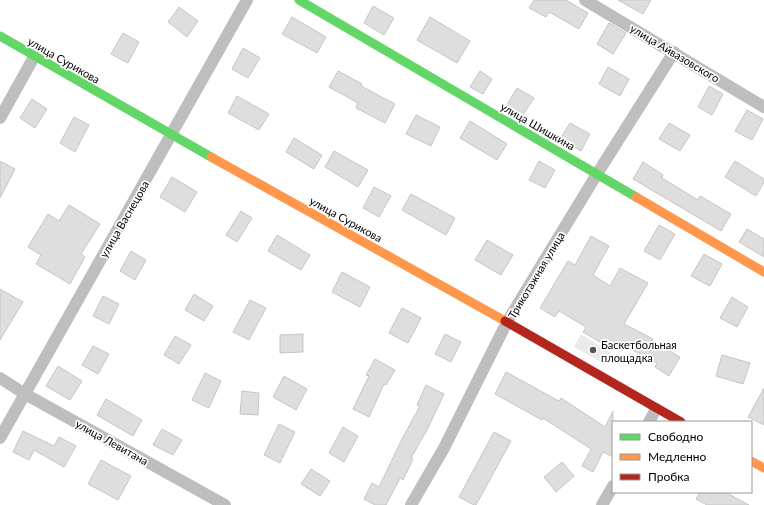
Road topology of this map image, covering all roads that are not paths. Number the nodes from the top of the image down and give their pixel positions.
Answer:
1 (247, 0) edge
2 (299, 0) edge
3 (585, 0) edge
4 (0, 36) edge
5 (674, 52) junction
6 (34, 57) junction
7 (764, 107) edge
8 (0, 118) edge
9 (171, 135) junction
10 (597, 174) junction
11 (764, 272) edge
12 (507, 322) junction
13 (0, 378) edge
14 (25, 394) junction
15 (656, 409) junction
16 (650, 421) edge
17 (679, 421) edge
18 (0, 438) edge
19 (752, 462) edge
20 (764, 468) edge
21 (612, 488) edge
22 (225, 505) edge
23 (411, 505) edge
24 (602, 505) edge

1 - 9 street, улица Васнецова
2 - 10 street, улица Шишкина
3 - 5 street, улица Айвазовского
4 - 6 street, улица Сурикова
5 - 7 street, улица Айвазовского
5 - 10 street, Трикотажная улица
6 - 8 street
6 - 9 street, улица Сурикова
9 - 12 street, улица Сурикова
9 - 14 street, улица Васнецова
10 - 11 street, улица Шишкина
10 - 12 street, Трикотажная улица
12 - 15 street, улица Сурикова
12 - 23 street, Трикотажная улица
13 - 14 street, улица Левитана
14 - 18 street, улица Васнецова
14 - 22 street, улица Левитана
15 - 16 street
15 - 17 street, улица Сурикова
19 - 20 street
21 - 24 street

